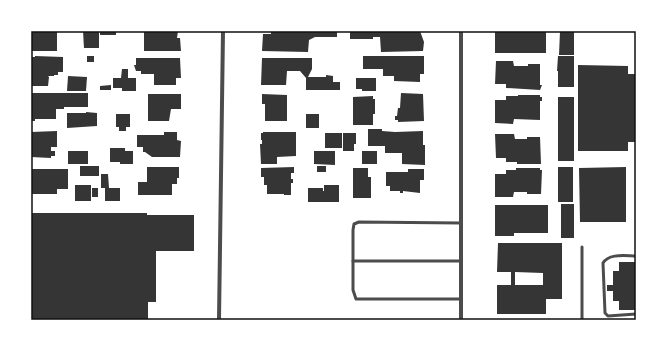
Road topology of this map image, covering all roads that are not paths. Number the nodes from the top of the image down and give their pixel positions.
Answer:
1 (223, 31) edge
2 (461, 31) edge
3 (461, 223) junction
4 (582, 248) dead end
5 (636, 256) edge
6 (353, 261) junction
7 (461, 261) junction
8 (461, 299) junction
9 (636, 314) edge
10 (219, 320) edge
11 (461, 320) edge
12 (582, 320) edge

1 - 10 street
2 - 3 street
3 - 6 lane
3 - 7 street
4 - 12 lane
5 - 9 lane
6 - 7 lane
6 - 8 lane
7 - 8 street
8 - 11 street

